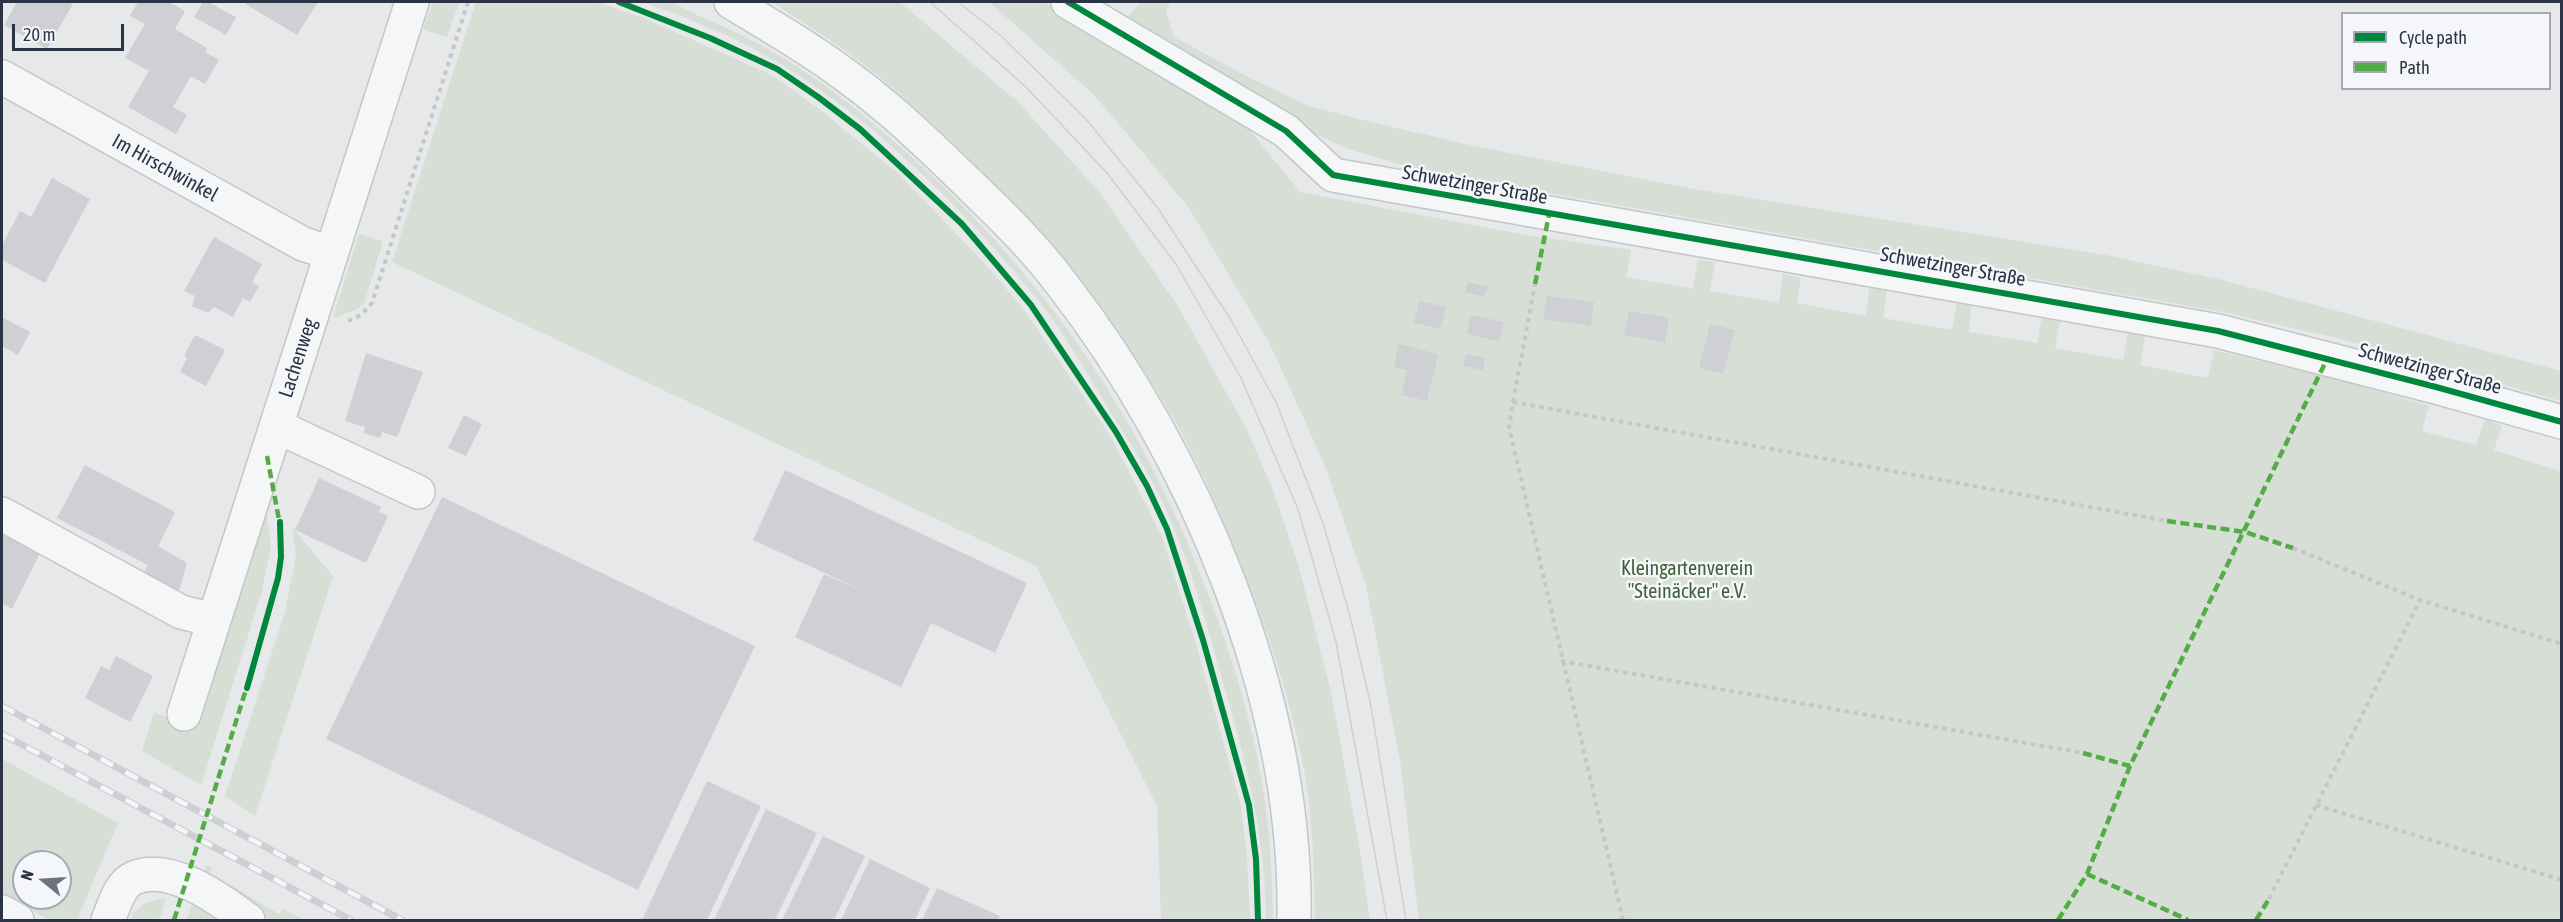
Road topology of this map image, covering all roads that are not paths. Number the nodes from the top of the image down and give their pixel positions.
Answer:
1 (412, 2) edge
2 (731, 2) edge
3 (1068, 2) edge
4 (2, 77) edge
5 (331, 254) junction
6 (2562, 422) edge
7 (276, 426) junction
8 (418, 492) dead end
9 (2, 514) edge
10 (214, 621) junction
11 (184, 714) dead end
12 (2, 912) edge
13 (17, 921) edge
14 (108, 921) edge
15 (248, 921) edge
16 (1293, 921) edge

1 - 5 street, Lachenweg
2 - 16 street
3 - 6 street, Schwetzinger Straße
4 - 5 street, Im Hirschwinkel
5 - 7 street, Lachenweg
7 - 8 street
7 - 10 street, Lachenweg
9 - 10 street
10 - 11 street, Lachenweg
12 - 13 street
14 - 15 street

